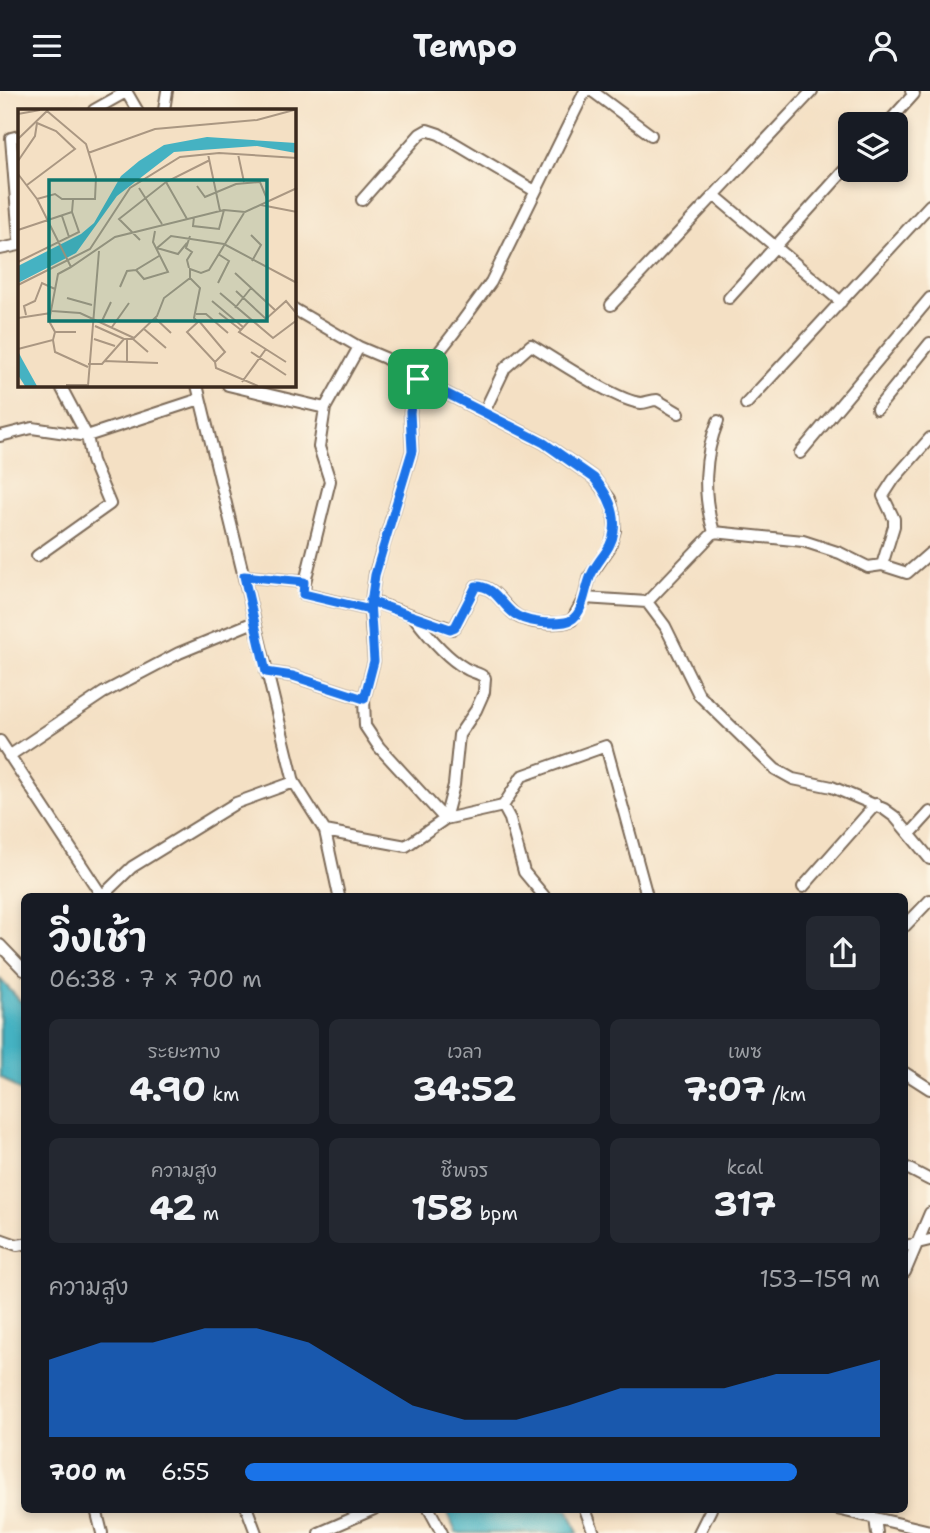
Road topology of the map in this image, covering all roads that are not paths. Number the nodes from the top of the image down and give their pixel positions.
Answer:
1 (126, 91) edge
2 (167, 91) edge
3 (585, 91) edge
4 (592, 91) edge
5 (812, 91) edge
6 (911, 91) edge
7 (96, 109) edge
8 (136, 109) edge
9 (164, 109) edge
10 (898, 112) edge
11 (651, 135) dead end
12 (18, 137) edge
13 (838, 177) edge
14 (535, 191) junction
15 (714, 195) junction
16 (362, 200) dead end
17 (929, 209) edge
18 (18, 226) edge
19 (18, 245) edge
20 (776, 246) junction
21 (0, 249) edge
22 (729, 298) dead end
23 (930, 298) edge
24 (841, 302) junction
25 (611, 305) dead end
26 (296, 310) edge
27 (930, 343) edge
28 (359, 347) junction
29 (418, 379) junction
30 (61, 387) edge
31 (198, 387) edge
32 (236, 387) edge
33 (201, 399) junction
34 (746, 404) dead end
35 (325, 408) junction
36 (877, 409) dead end
37 (484, 412) junction
38 (679, 413) dead end
39 (718, 421) dead end
40 (0, 436) edge
41 (87, 436) junction
42 (930, 438) edge
43 (800, 453) dead end
44 (713, 532) junction
45 (930, 553) edge
46 (37, 556) dead end
47 (881, 565) junction
48 (244, 576) junction
49 (304, 582) junction
50 (584, 598) junction
51 (647, 603) junction
52 (370, 606) junction
53 (413, 616) junction
54 (254, 622) junction
55 (266, 672) junction
56 (364, 699) junction
57 (0, 741) edge
58 (9, 756) junction
59 (294, 782) junction
60 (876, 804) junction
61 (503, 806) junction
62 (930, 812) edge
63 (446, 819) junction
64 (325, 831) junction
65 (910, 834) junction
66 (930, 859) edge
67 (803, 887) dead end
68 (100, 893) edge
69 (105, 893) edge
70 (338, 893) edge
71 (542, 893) edge
72 (646, 893) edge
73 (930, 900) edge
74 (908, 923) edge
75 (0, 945) edge
76 (21, 967) edge
77 (908, 1075) edge
78 (930, 1089) edge
79 (908, 1169) edge
80 (930, 1180) edge
81 (930, 1213) edge
82 (0, 1239) edge
83 (930, 1240) edge
84 (21, 1244) edge
85 (918, 1244) junction
86 (908, 1246) edge
87 (908, 1266) edge
88 (97, 1513) edge
89 (248, 1513) edge
90 (365, 1513) edge
91 (431, 1513) edge
92 (586, 1513) edge
93 (709, 1513) edge
94 (870, 1514) edge
95 (930, 1531) edge
96 (102, 1533) edge
97 (256, 1533) edge
98 (319, 1533) edge
99 (442, 1533) edge
100 (594, 1533) edge
101 (699, 1533) edge
102 (877, 1533) edge

1 - 7 street
1 - 8 street
2 - 9 street
3 - 14 street
4 - 11 street
5 - 15 street
6 - 10 street
12 - 18 street
13 - 20 street
14 - 16 street
14 - 29 street
15 - 20 street
15 - 25 street
17 - 24 street
19 - 21 street
20 - 22 street
20 - 24 street
23 - 43 street
24 - 34 street
26 - 28 street
27 - 36 street
28 - 29 street
28 - 35 street
29 - 37 street
29 - 52 street
30 - 41 street
31 - 33 street
32 - 35 street
33 - 41 street
33 - 48 street
35 - 49 street
37 - 38 street
37 - 50 street
39 - 44 street
40 - 41 street
41 - 46 street
42 - 47 street
44 - 47 street
44 - 51 street
45 - 47 street
48 - 49 street
48 - 54 street
49 - 52 street
50 - 51 street
50 - 53 street
51 - 60 street
52 - 53 street
52 - 56 street
53 - 63 street
54 - 55 street
54 - 58 street
55 - 56 street
55 - 59 street
56 - 63 street
57 - 58 street
58 - 68 street
59 - 64 street
59 - 69 street
60 - 65 street
60 - 67 street
61 - 63 street
61 - 71 street
61 - 72 street
62 - 65 street
63 - 64 street
64 - 70 street
65 - 66 street
73 - 74 street
75 - 76 street
77 - 78 street
79 - 80 street
81 - 85 street
82 - 84 street
83 - 85 street
85 - 86 street
85 - 87 street
88 - 96 street
89 - 97 street
90 - 98 street
91 - 99 street
92 - 100 street
93 - 101 street
94 - 95 street
94 - 102 street

